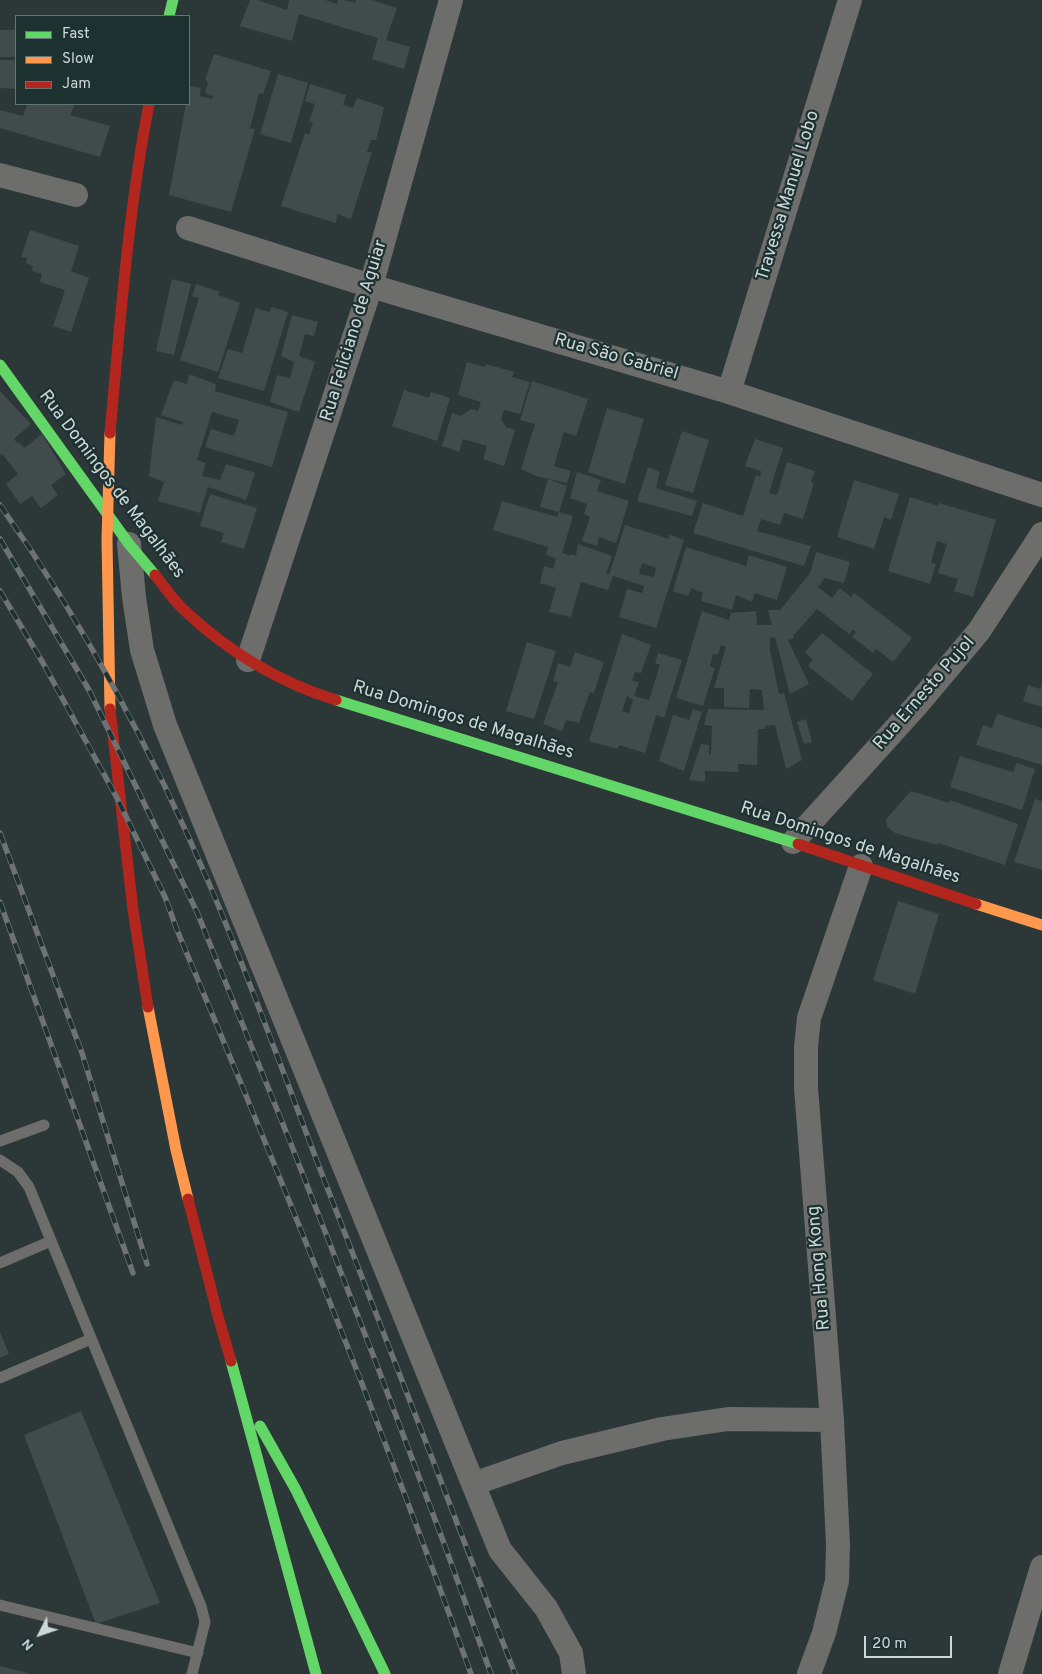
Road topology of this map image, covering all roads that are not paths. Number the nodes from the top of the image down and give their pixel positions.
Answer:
1 (173, 0) edge
2 (451, 0) edge
3 (850, 0) edge
4 (169, 15) edge
5 (150, 105) edge
6 (0, 175) edge
7 (76, 195) dead end
8 (188, 228) dead end
9 (371, 286) junction
10 (0, 365) edge
11 (729, 392) junction
12 (1042, 495) edge
13 (1042, 534) edge
14 (129, 544) junction
15 (248, 660) junction
16 (793, 842) junction
17 (861, 866) junction
18 (1042, 925) edge
19 (44, 1125) dead end
20 (0, 1141) edge
21 (0, 1160) edge
22 (52, 1241) junction
23 (0, 1263) edge
24 (92, 1339) junction
25 (0, 1378) edge
26 (241, 1392) junction
27 (832, 1420) junction
28 (474, 1484) junction
29 (1042, 1567) edge
30 (0, 1605) edge
31 (198, 1653) junction
32 (192, 1674) edge
33 (316, 1674) edge
34 (385, 1674) edge
35 (574, 1674) edge
36 (809, 1674) edge
37 (1010, 1674) edge

1 - 4 main road
2 - 9 street, Rua Feliciano de Aguiar
3 - 11 street, Travessa Manuel Lobo
5 - 26 main road
6 - 7 street
8 - 9 street, Rua São Gabriel
9 - 11 street, Rua São Gabriel
9 - 15 street, Rua Feliciano de Aguiar
10 - 14 main road, Rua Domingos de Magalhães
11 - 12 street, Rua São Gabriel
13 - 16 street, Rua Ernesto Pujol
14 - 15 main road, Rua Domingos de Magalhães
14 - 28 street
15 - 16 main road, Rua Domingos de Magalhães
16 - 17 main road, Rua Domingos de Magalhães
17 - 18 main road, Rua Domingos de Magalhães
17 - 27 street, Rua Hong Kong
19 - 20 lane
21 - 22 lane
22 - 23 lane
22 - 24 lane
24 - 25 lane
24 - 31 lane
26 - 33 main road
26 - 34 main road
27 - 28 street
27 - 36 street, Rua Hong Kong
28 - 35 street
29 - 37 street
30 - 31 lane
31 - 32 lane

